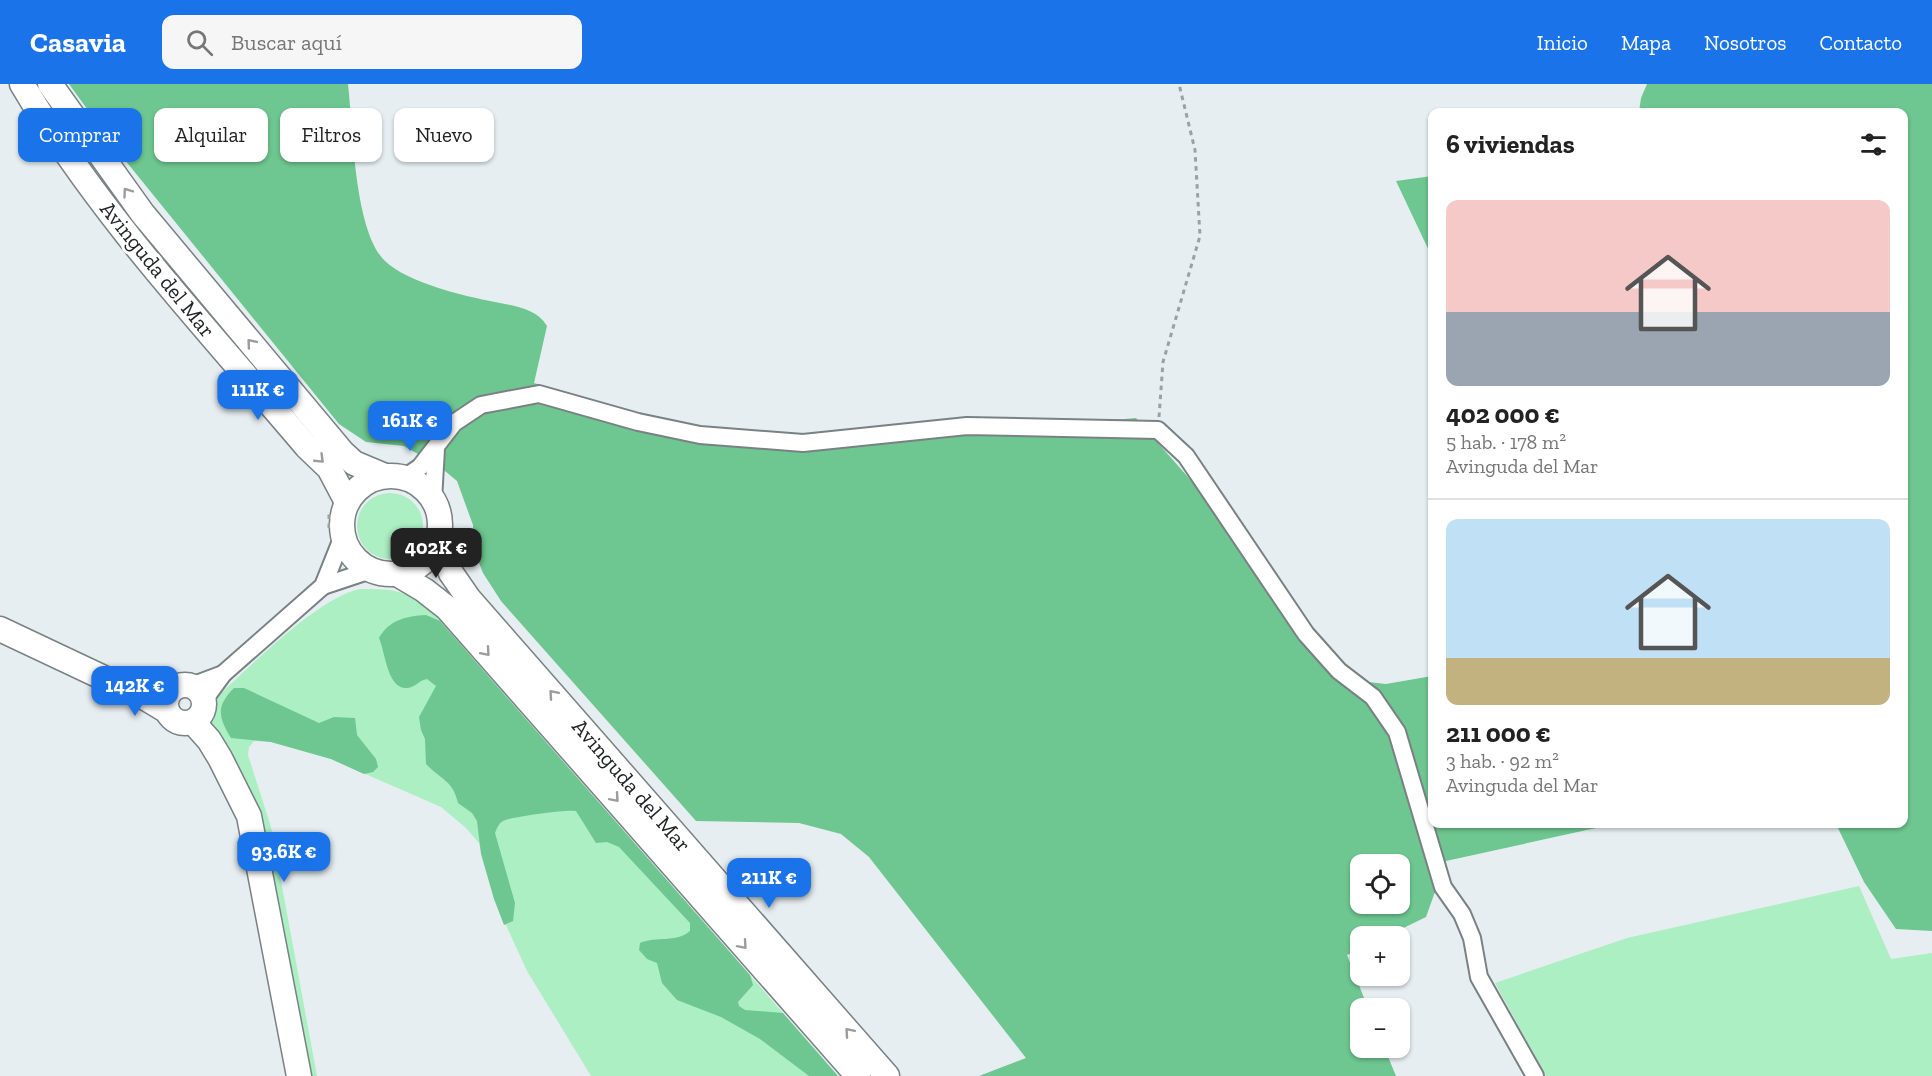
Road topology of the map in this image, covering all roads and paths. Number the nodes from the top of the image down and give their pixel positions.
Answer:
1 (22, 84) edge
2 (50, 84) edge
3 (1179, 84) edge
4 (1158, 430) junction
5 (436, 449) junction
6 (394, 477) junction
7 (433, 500) junction
8 (347, 502) junction
9 (343, 536) junction
10 (438, 540) junction
11 (371, 570) junction
12 (397, 574) junction
13 (323, 586) junction
14 (0, 629) edge
15 (155, 685) dead end
16 (197, 690) junction
17 (167, 711) junction
18 (193, 722) junction
19 (299, 1076) edge
20 (858, 1076) edge
21 (887, 1076) edge
22 (1535, 1076) edge

1 -> 8 main road, Avinguda del Mar
6 -> 2 main road, Avinguda del Mar
3 - 4 path
4 - 5 street
4 - 22 street
5 - 6 street
5 - 7 street
6 - 7 main road
6 - 8 main road
7 - 10 main road
8 - 9 main road
9 - 11 main road
9 - 13 street
10 - 12 main road
21 -> 10 main road, Avinguda del Mar
11 - 12 main road
11 - 13 street
12 -> 20 main road, Avinguda del Mar
13 - 16 street
14 - 17 main road
15 - 16 path
16 - 17 main road
16 - 18 main road
17 - 18 main road
18 - 19 main road

